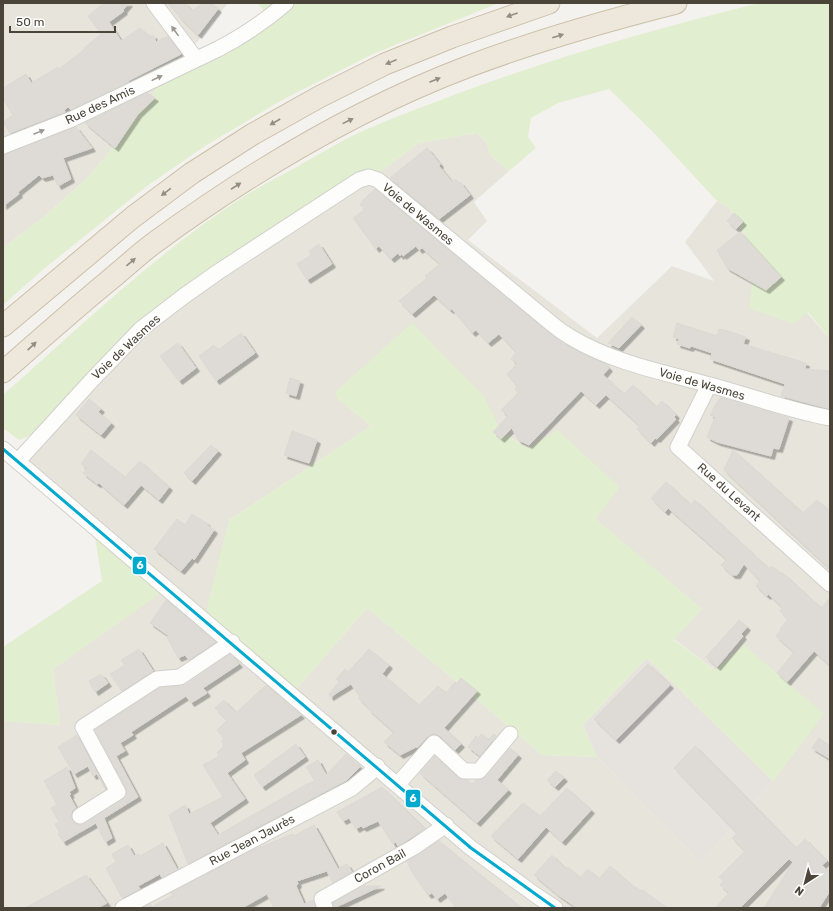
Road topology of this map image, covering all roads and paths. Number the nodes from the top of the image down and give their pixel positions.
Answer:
1 (154, 3) edge
2 (286, 3) edge
3 (549, 3) edge
4 (676, 3) edge
5 (196, 59) junction
6 (3, 146) edge
7 (3, 326) edge
8 (3, 372) edge
9 (709, 385) junction
10 (830, 418) edge
11 (3, 449) edge
12 (18, 461) junction
13 (830, 584) edge
14 (232, 642) junction
15 (510, 734) dead end
16 (377, 766) junction
17 (398, 784) junction
18 (80, 816) dead end
19 (446, 825) junction
20 (123, 908) edge
21 (325, 908) edge
22 (555, 908) edge

5 -> 1 street
2 - 5 street, Rue des Amis
3 -> 7 highway
8 -> 4 highway
6 -> 5 street, Rue des Amis
9 - 10 street, Voie de Wasmes
9 - 12 street, Voie de Wasmes
9 - 13 street, Rue du Levant
11 - 12 street
12 - 14 street
14 - 16 street
14 - 18 street
15 - 17 street
16 - 17 street
16 - 20 street, Rue Jean Jaurès
17 - 19 street
19 - 21 street, Coron Bail
19 - 22 street

